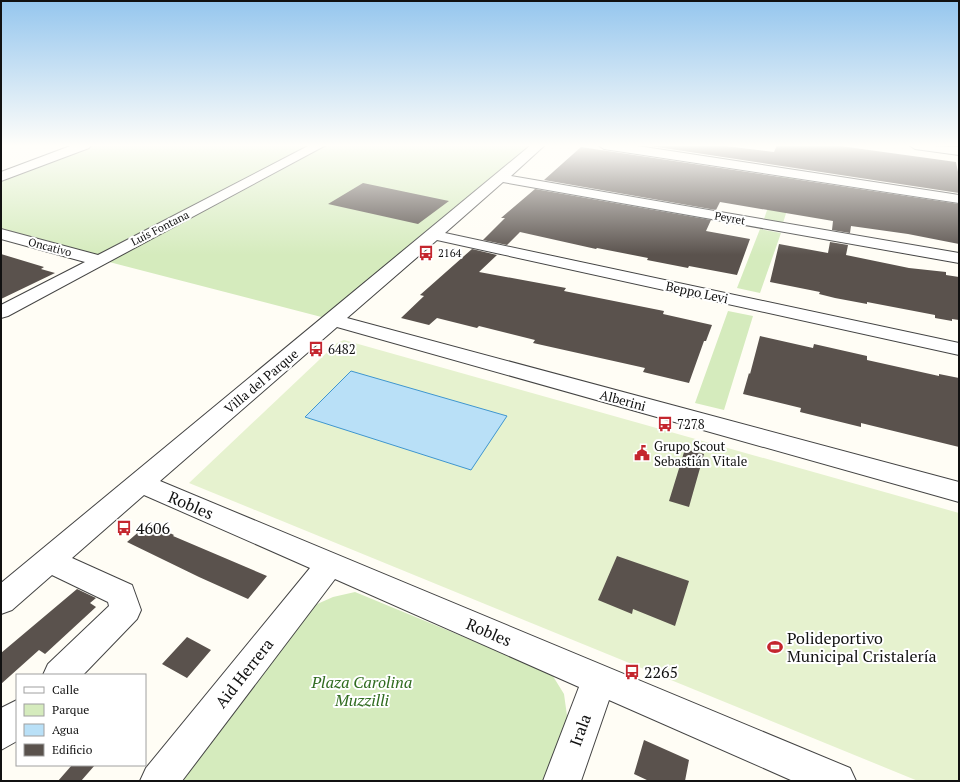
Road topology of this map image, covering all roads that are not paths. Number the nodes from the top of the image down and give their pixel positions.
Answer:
1 (251, 181) edge
2 (497, 181) edge
3 (521, 181) edge
4 (842, 181) edge
5 (959, 199) edge
6 (1, 234) edge
7 (434, 235) junction
8 (959, 258) edge
9 (98, 260) junction
10 (1, 312) edge
11 (333, 320) junction
12 (959, 349) edge
13 (140, 483) junction
14 (959, 492) edge
15 (49, 560) junction
16 (330, 564) junction
17 (1, 601) edge
18 (61, 674) edge
19 (598, 679) junction
20 (16, 718) edge
21 (1, 732) edge
22 (159, 781) edge
23 (562, 781) edge
24 (837, 781) edge

1 - 9 street, Luis Fontana
2 - 7 street, Villa del Parque
3 - 8 street, Peyret
4 - 5 street
6 - 9 street, Oncativo
7 - 11 street, Villa del Parque
7 - 12 street, Beppo Levi
9 - 10 street, Luis Fontana
11 - 13 street, Villa del Parque
11 - 14 street, Alberini
13 - 15 street, Villa del Parque
13 - 16 street, Robles
15 - 17 street, Villa del Parque
15 - 18 street
16 - 19 street, Robles
16 - 22 street, Aid Herrera
19 - 23 street, Irala
19 - 24 street, Robles
20 - 21 street

